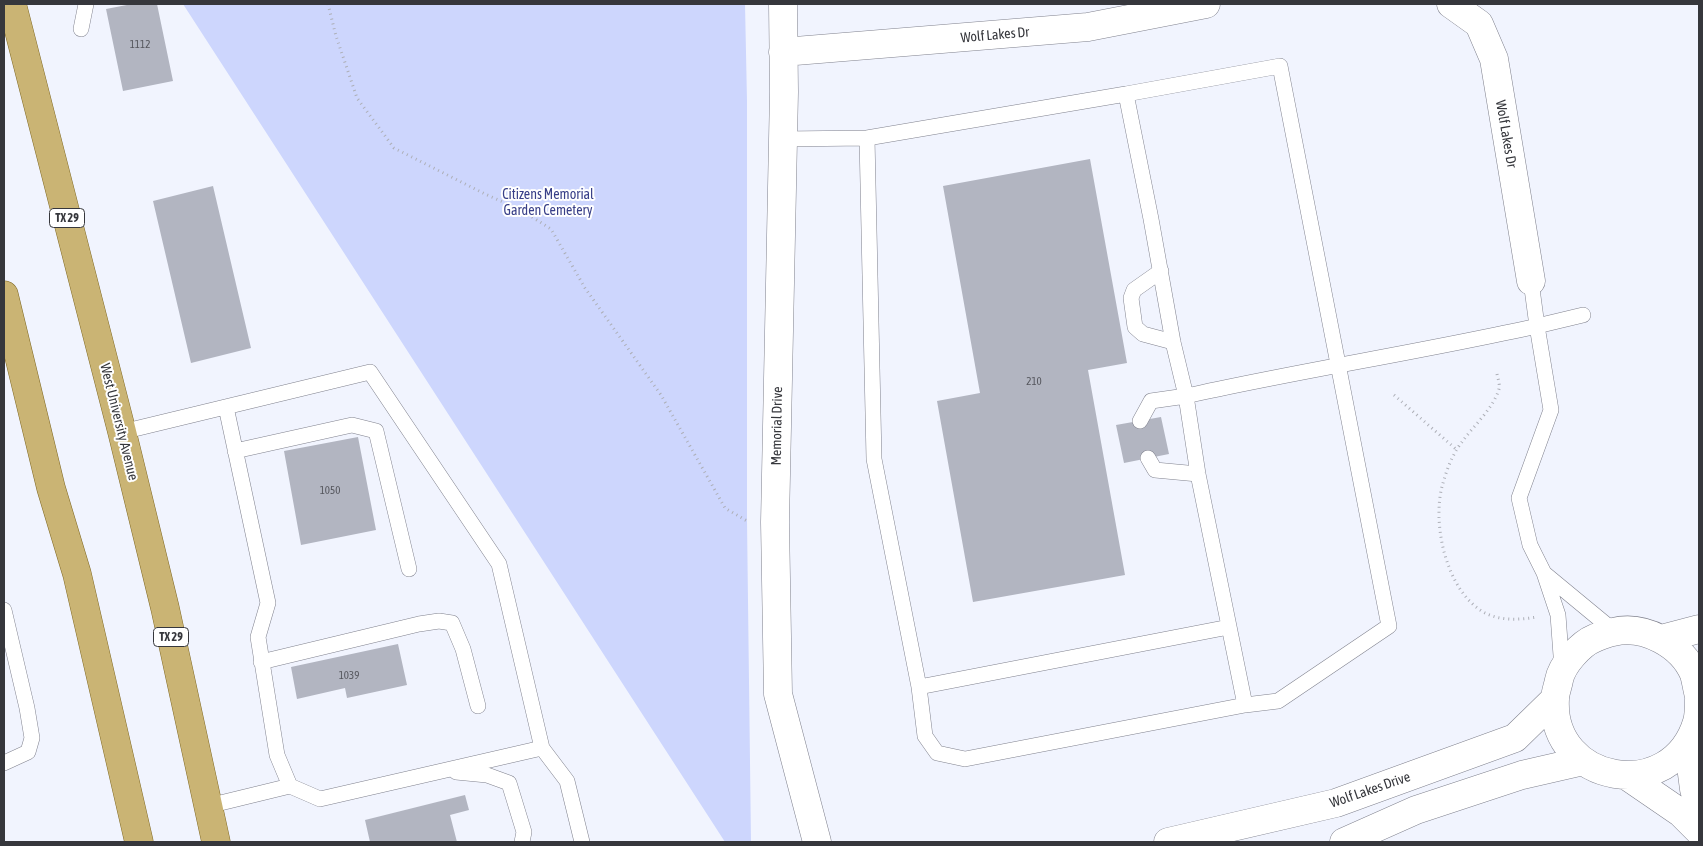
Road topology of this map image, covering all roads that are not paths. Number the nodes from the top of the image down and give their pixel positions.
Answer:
1 (12, 4) edge
2 (86, 4) edge
3 (783, 4) edge
4 (1206, 4) edge
5 (1452, 4) edge
6 (81, 29) dead end
7 (783, 52) junction
8 (1126, 94) junction
9 (867, 138) junction
10 (783, 140) junction
11 (1161, 271) junction
12 (1531, 281) joint
13 (4, 295) edge
14 (1583, 315) dead end
15 (1537, 326) junction
16 (1173, 342) junction
17 (1339, 365) junction
18 (1186, 396) junction
19 (226, 406) junction
20 (1140, 421) dead end
21 (122, 432) junction
22 (235, 451) junction
23 (1148, 458) dead end
24 (1198, 474) junction
25 (409, 569) dead end
26 (1544, 573) junction
27 (4, 610) edge
28 (1229, 628) junction
29 (1699, 629) edge
30 (1614, 631) junction
31 (1661, 639) junction
32 (262, 662) junction
33 (1562, 671) junction
34 (919, 687) junction
35 (1555, 698) junction
36 (1699, 698) edge
37 (1245, 705) junction
38 (478, 706) dead end
39 (1688, 743) junction
40 (542, 748) junction
41 (1583, 761) junction
42 (4, 763) edge
43 (445, 770) junction
44 (1627, 776) junction
45 (290, 786) junction
46 (208, 806) junction
47 (1699, 806) edge
48 (1699, 831) edge
49 (139, 842) edge
50 (216, 842) edge
51 (522, 842) edge
52 (582, 842) edge
53 (817, 842) edge
54 (1168, 842) edge
55 (1344, 842) edge

1 - 21 main road, West University Avenue / TX 29
2 - 6 lane
3 - 7 street, Memorial Drive
4 - 7 street, Wolf Lakes Dr
5 - 12 street, Wolf Lakes Dr
7 - 10 street, Memorial Drive
8 - 9 lane
8 - 11 lane
8 - 17 lane
9 - 10 lane
9 - 34 lane
10 - 53 street, Memorial Drive
11 - 16 lane
11 - 16 lane
12 - 15 lane
13 - 49 main road
14 - 15 lane
15 - 17 lane
15 - 26 lane
16 - 18 lane
17 - 18 lane
17 - 37 lane
18 - 20 lane
18 - 24 lane
19 - 21 lane
19 - 22 lane
19 - 40 lane
21 - 46 main road, West University Avenue / TX 29
22 - 25 lane
22 - 32 lane
23 - 24 lane
24 - 28 lane
26 - 30 lane
26 - 33 lane
27 - 42 lane
28 - 34 lane
28 - 37 lane
29 - 31 street
30 - 31 street
30 - 33 street
31 - 36 street
32 - 38 lane
32 - 45 lane
33 - 35 street
34 - 37 lane
35 - 41 street
35 - 54 street, Wolf Lakes Drive
36 - 39 street
39 - 44 street
39 - 47 street
40 - 43 lane
40 - 52 lane
41 - 44 street
41 - 55 street
43 - 45 lane
43 - 51 lane
44 - 48 street
45 - 46 lane
46 - 50 main road, West University Avenue / TX 29

